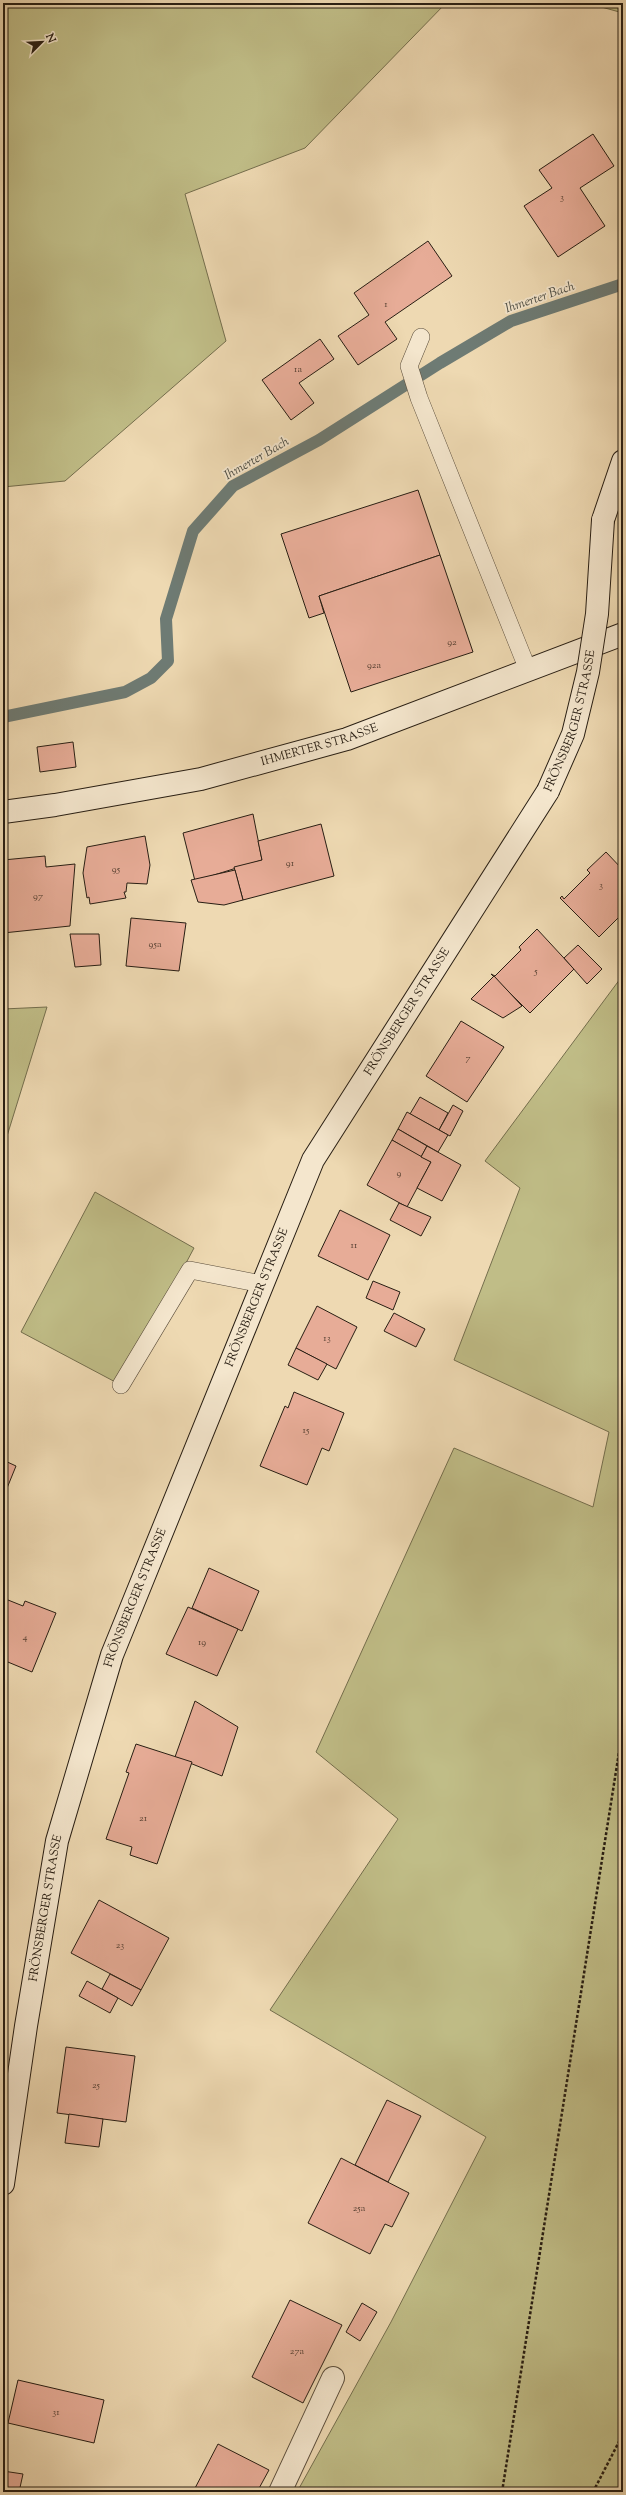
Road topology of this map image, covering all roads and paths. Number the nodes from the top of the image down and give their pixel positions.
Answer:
1 (421, 337) dead end
2 (623, 461) edge
3 (623, 634) edge
4 (528, 670) junction
5 (3, 812) edge
6 (262, 1284) junction
7 (121, 1385) dead end
8 (623, 1727) edge
9 (3, 2184) edge
10 (333, 2378) dead end
11 (623, 2434) edge
12 (280, 2492) edge
13 (502, 2492) edge
14 (593, 2492) edge

1 - 4 lane
2 - 6 street, FRÖNSBERGER STRASSE, bridge
3 - 4 street, IHMERTER STRASSE
4 - 5 street, IHMERTER STRASSE
6 - 7 lane
6 - 9 street, FRÖNSBERGER STRASSE
8 - 13 path
10 - 12 street
11 - 14 path

